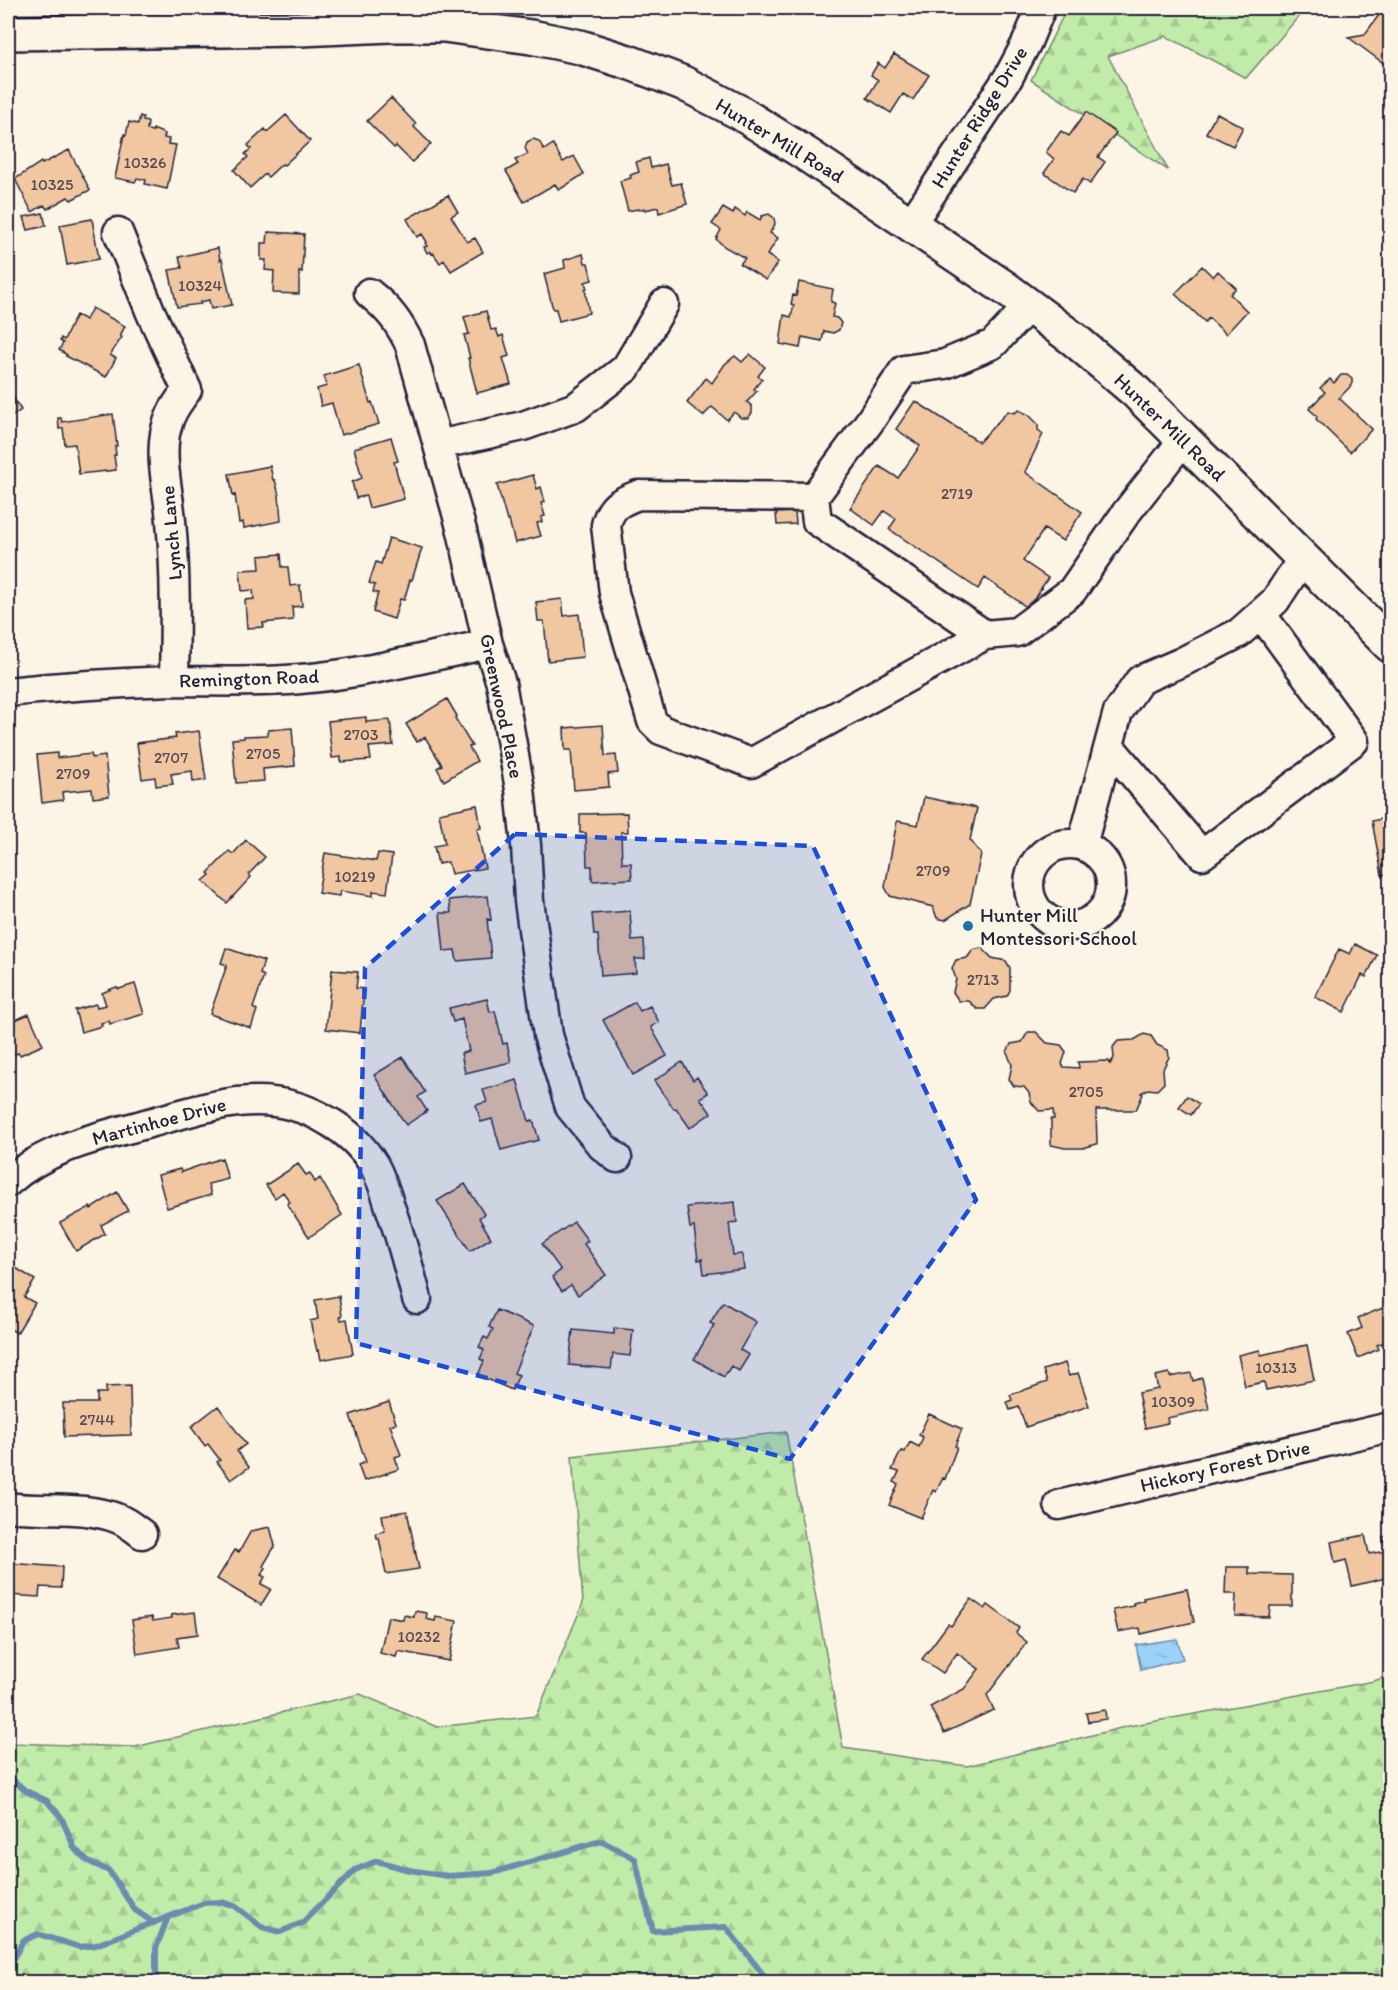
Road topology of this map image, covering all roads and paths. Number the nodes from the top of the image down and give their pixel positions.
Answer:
1 (1041, 8) edge
2 (390, 16) edge
3 (8, 33) edge
4 (911, 224) junction
5 (118, 232) dead end
6 (369, 292) dead end
7 (664, 304) dead end
8 (1029, 306) junction
9 (1184, 439) junction
10 (438, 445) junction
11 (814, 497) junction
12 (1303, 558) junction
13 (1261, 614) junction
14 (986, 635) junction
15 (488, 644) junction
16 (1390, 645) edge
17 (174, 681) junction
18 (8, 692) edge
19 (1109, 746) junction
20 (1082, 844) dead end
21 (617, 1158) dead end
22 (8, 1182) edge
23 (417, 1299) dead end
24 (1390, 1427) edge
25 (1059, 1505) dead end
26 (8, 1507) edge
27 (142, 1534) dead end

1 - 4 street, Hunter Ridge Drive
2 - 3 main road, Hunter Mill Road
2 - 4 main road, Hunter Mill Road
4 - 8 main road, Hunter Mill Road
5 - 17 street, Lynch Lane
6 - 10 street, Greenwood Place
7 - 10 street
8 - 9 main road, Hunter Mill Road
8 - 11 street
9 - 12 main road, Hunter Mill Road
9 - 14 street
10 - 15 street, Greenwood Place
11 - 14 street
11 - 14 street
12 - 13 street
12 - 16 main road, Hunter Mill Road
13 - 19 street
13 - 19 street
15 - 17 street, Remington Road
15 - 21 street, Greenwood Place
17 - 18 street, Remington Road
19 - 20 street
22 - 23 street, Martinhoe Drive
24 - 25 street, Hickory Forest Drive
26 - 27 street

